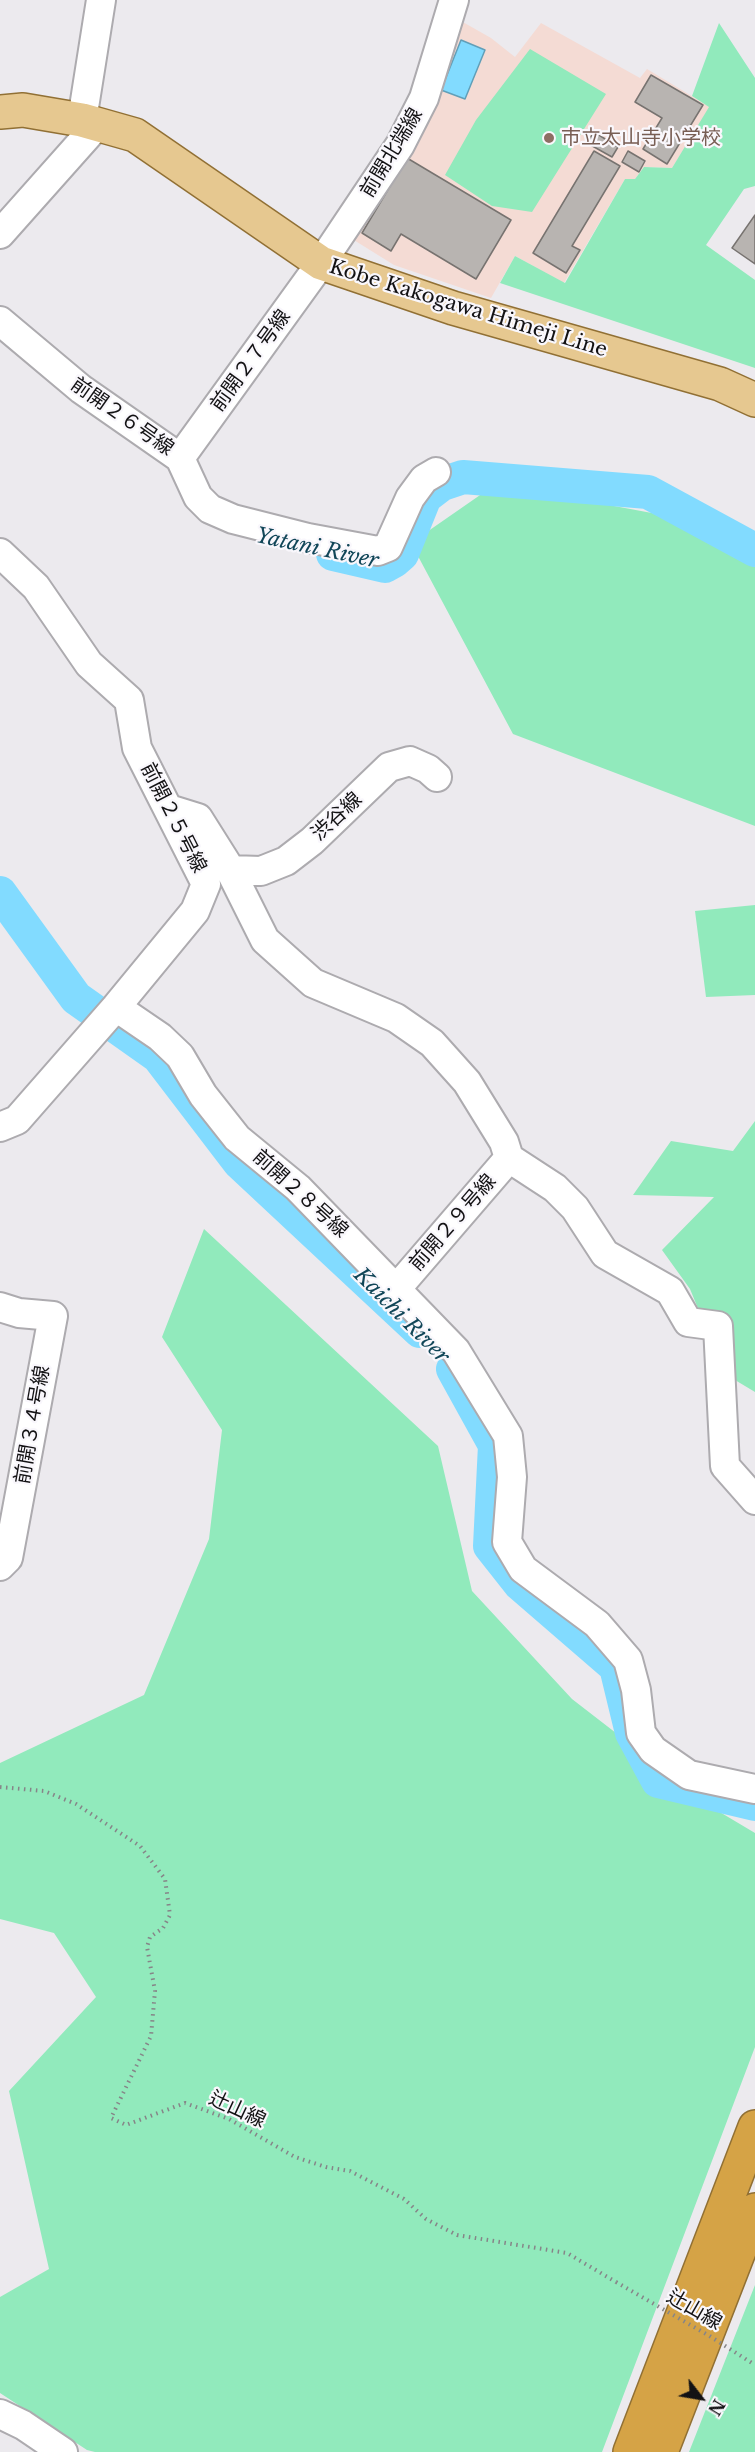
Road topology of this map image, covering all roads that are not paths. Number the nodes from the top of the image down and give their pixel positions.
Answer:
1 (101, 0) edge
2 (454, 0) edge
3 (0, 112) edge
4 (89, 123) junction
5 (0, 234) edge
6 (321, 263) junction
7 (0, 321) edge
8 (755, 400) edge
9 (180, 458) junction
10 (436, 472) dead end
11 (0, 554) edge
12 (437, 777) dead end
13 (170, 809) junction
14 (230, 870) junction
15 (110, 1014) junction
16 (0, 1126) edge
17 (509, 1158) junction
18 (398, 1288) junction
19 (0, 1307) edge
20 (755, 1500) edge
21 (0, 1566) edge
22 (755, 1789) edge
23 (755, 2127) edge
24 (755, 2210) edge
25 (0, 2414) edge
26 (641, 2450) edge
27 (63, 2452) edge

1 - 4 street
2 - 6 street, 前開北端線
3 - 4 main road, Kobe Kakogawa Himeji Line
4 - 5 street
4 - 6 main road, Kobe Kakogawa Himeji Line
6 - 8 main road, Kobe Kakogawa Himeji Line
6 - 9 street, 前開２７号線
7 - 9 street, 前開２６号線
9 - 10 street, 前開２６号線
11 - 13 street, 前開２５号線
12 - 14 street, 渋谷線
13 - 14 street
13 - 15 street, 前開２５号線
14 - 17 street
15 - 16 street, 前開２５号線
15 - 18 street, 前開２８号線
17 - 18 street, 前開２９号線
17 - 20 street
18 - 22 street, 前開２８号線
19 - 21 street, 前開３４号線
23 - 26 highway
24 - 26 highway
25 - 27 street

